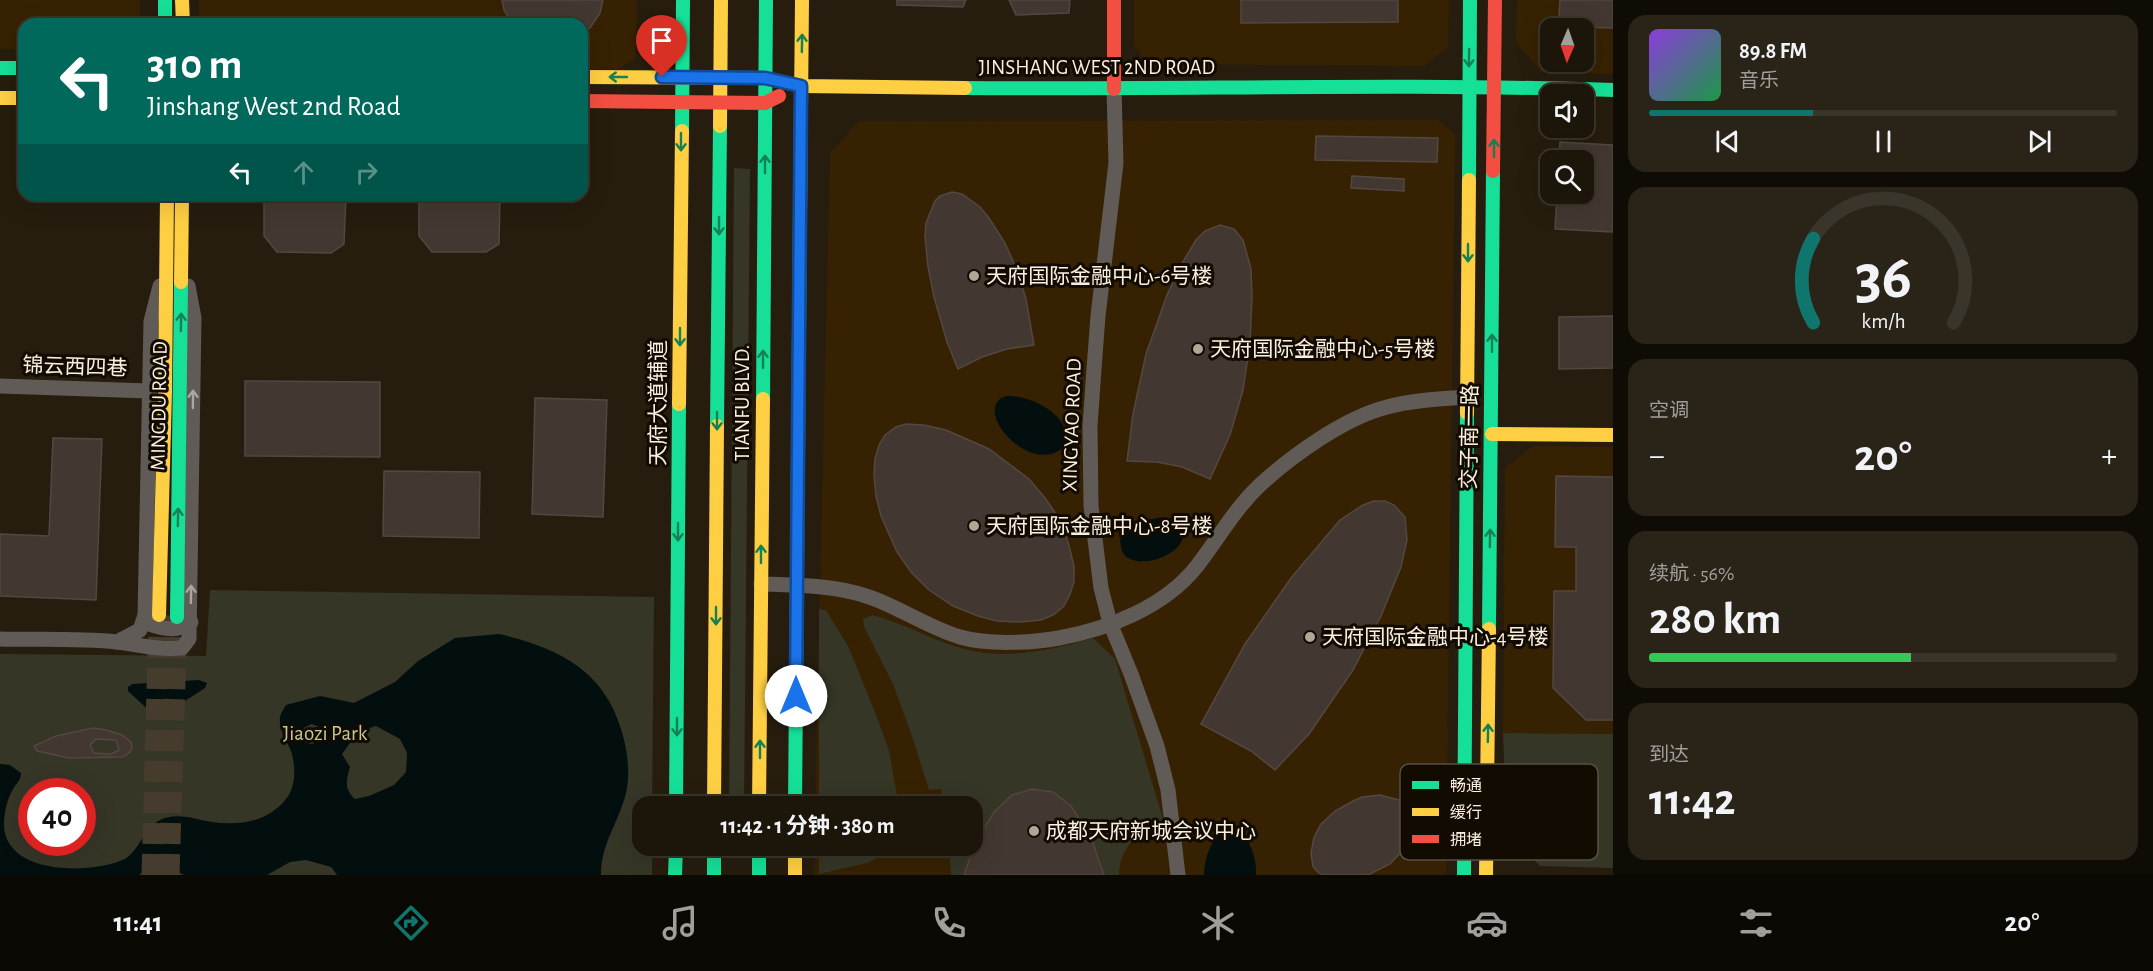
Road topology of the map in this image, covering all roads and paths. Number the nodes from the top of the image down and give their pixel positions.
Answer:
1 (165, 0) edge
2 (182, 0) edge
3 (683, 0) edge
4 (721, 0) edge
5 (766, 0) edge
6 (802, 0) edge
7 (1114, 0) edge
8 (1470, 0) edge
9 (1495, 0) edge
10 (165, 18) edge
11 (183, 18) edge
12 (0, 68) edge
13 (18, 68) edge
14 (588, 77) edge
15 (682, 77) junction
16 (720, 77) junction
17 (765, 78) junction
18 (801, 86) junction
19 (1469, 86) junction
20 (1494, 86) junction
21 (1114, 89) junction
22 (1613, 90) edge
23 (0, 98) edge
24 (18, 98) edge
25 (588, 101) edge
26 (682, 102) junction
27 (720, 102) junction
28 (765, 102) junction
29 (168, 201) edge
30 (181, 201) edge
31 (174, 262) junction
32 (0, 386) edge
33 (149, 391) junction
34 (1468, 397) junction
35 (1492, 434) junction
36 (1613, 435) edge
37 (761, 584) junction
38 (797, 585) junction
39 (152, 615) junction
40 (184, 620) junction
41 (1110, 623) junction
42 (0, 639) edge
43 (117, 642) junction
44 (1465, 764) edge
45 (1488, 764) edge
46 (676, 796) edge
47 (714, 796) edge
48 (759, 796) edge
49 (795, 796) edge
50 (676, 856) edge
51 (714, 856) edge
52 (759, 856) edge
53 (795, 856) edge
54 (1464, 860) edge
55 (1486, 860) edge
56 (675, 875) edge
57 (714, 875) edge
58 (759, 875) edge
59 (795, 875) edge
60 (1178, 875) edge
61 (1464, 875) edge
62 (1486, 875) edge

1 - 10 street
2 - 11 street
3 - 15 street, 天府大道辅道
4 - 16 street, TIANFU BLVD.
5 - 17 street, TIANFU BLVD.
18 -> 6 street
7 - 21 street, XINGYAO ROAD
8 -> 19 street, 交子南一路
9 - 20 street, 交子南一路
12 - 13 street
15 -> 14 street, JINSHANG WEST 2ND ROAD
15 - 16 street, JINSHANG WEST 2ND ROAD
15 - 26 street, 天府大道辅道
16 - 17 street, JINSHANG WEST 2ND ROAD
16 - 27 street, TIANFU BLVD.
17 - 18 street, JINSHANG WEST 2ND ROAD
17 - 28 street, TIANFU BLVD.
18 - 21 street, JINSHANG WEST 2ND ROAD
18 - 28 street
18 - 38 street
19 - 20 street, JINSHANG WEST 2ND ROAD
19 - 21 street, JINSHANG WEST 2ND ROAD
19 -> 34 street, 交子南一路
20 - 22 street, JINSHANG WEST 2ND ROAD
35 -> 20 street, 交子南一路
21 - 41 street, XINGYAO ROAD
23 - 24 street
25 - 26 street
26 - 27 street
26 -> 46 street, 天府大道辅道
27 - 28 street
27 -> 47 street, TIANFU BLVD.
37 -> 28 street, TIANFU BLVD.
29 - 31 street
30 - 31 street
31 - 33 street
31 - 39 street
40 -> 31 street
32 - 33 street, 锦云西四巷
33 - 39 street
34 - 41 street
34 - 44 street, 交子南一路
35 - 36 street
45 -> 35 street, 交子南一路
37 - 38 street
48 -> 37 street, TIANFU BLVD.
38 - 41 street
38 - 49 street
39 - 40 street
39 - 43 street
40 - 43 street
41 - 60 street, XINGYAO ROAD
42 - 43 street
50 - 56 street
51 - 57 street
52 - 58 street
53 - 59 street
54 - 61 street, 交子南一路
62 -> 55 street, 交子南一路

